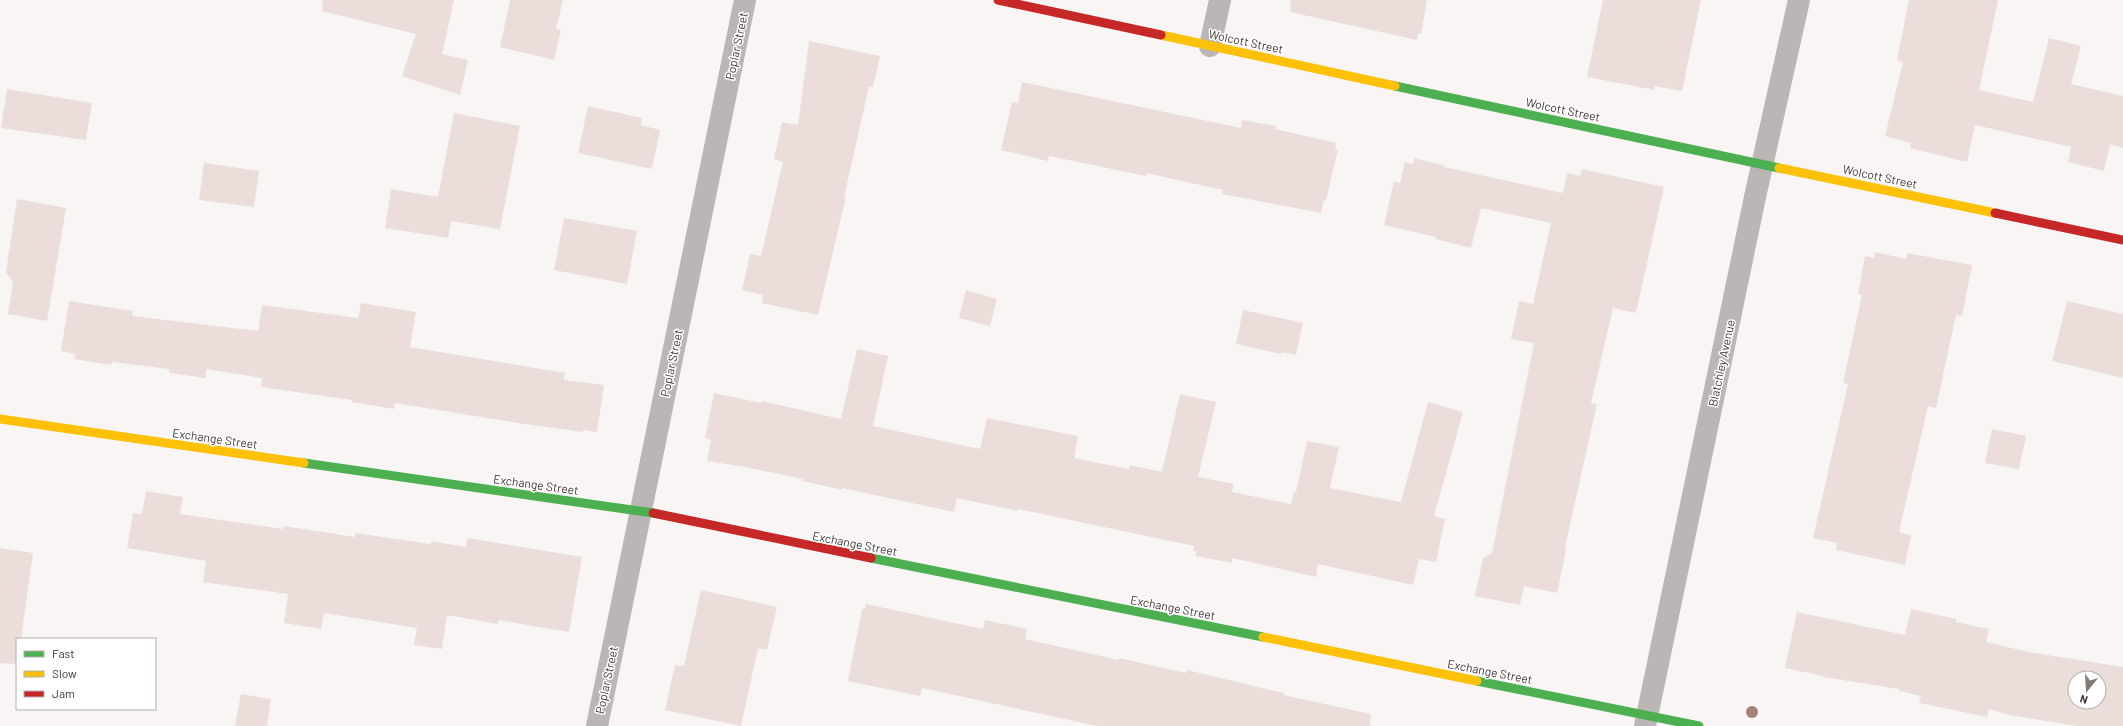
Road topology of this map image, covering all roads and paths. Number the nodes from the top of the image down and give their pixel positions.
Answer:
1 (745, 0) edge
2 (998, 0) edge
3 (1220, 0) edge
4 (1799, 0) edge
5 (1210, 46) junction
6 (1762, 165) junction
7 (2123, 240) edge
8 (0, 419) edge
9 (641, 511) junction
10 (1646, 721) edge
11 (597, 726) edge
12 (1699, 726) edge

1 - 9 street, Poplar Street
2 - 5 street, Wolcott Street
3 - 5 street
4 - 6 street, Blatchley Avenue
5 - 6 street, Wolcott Street
6 - 7 street, Wolcott Street
6 - 10 street, Blatchley Avenue
8 - 9 street, Exchange Street
9 - 10 street, Exchange Street
9 - 11 street, Poplar Street
10 - 12 street, Exchange Street

